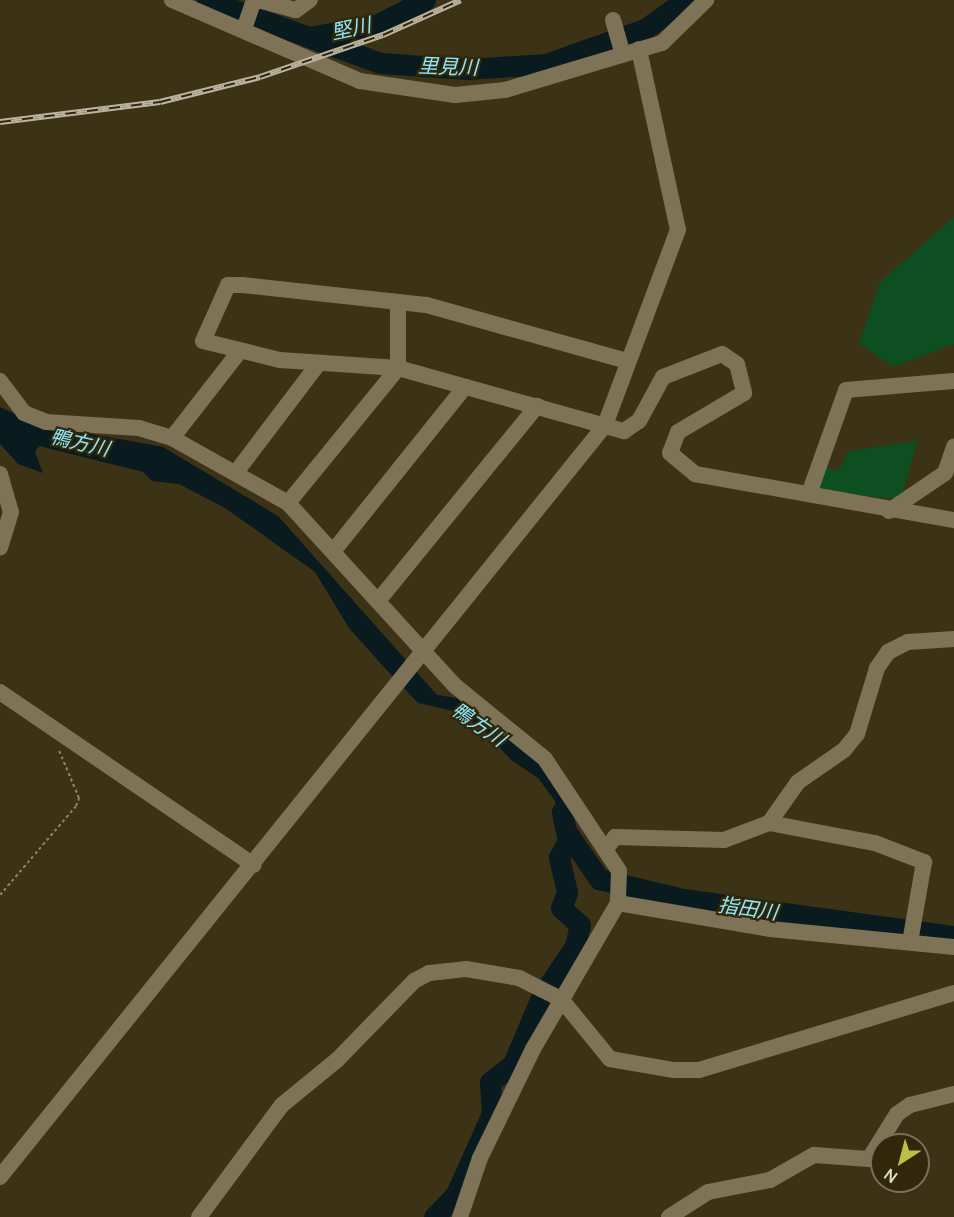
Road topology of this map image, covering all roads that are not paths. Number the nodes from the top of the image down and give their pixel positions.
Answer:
1 (172, 0) edge
2 (256, 0) edge
3 (310, 0) edge
4 (706, 0) edge
5 (613, 20) dead end
6 (244, 29) junction
7 (631, 52) junction
8 (398, 304) junction
9 (239, 352) junction
10 (627, 361) junction
11 (319, 363) junction
12 (398, 368) junction
13 (0, 381) edge
14 (954, 381) edge
15 (465, 387) junction
16 (537, 406) junction
17 (605, 424) junction
18 (172, 438) junction
19 (954, 447) edge
20 (237, 471) junction
21 (0, 474) edge
22 (809, 494) junction
23 (288, 503) junction
24 (889, 511) junction
25 (954, 520) edge
26 (0, 547) edge
27 (334, 549) junction
28 (378, 601) junction
29 (954, 639) edge
30 (422, 656) junction
31 (0, 692) edge
32 (769, 823) junction
33 (606, 849) junction
34 (254, 865) junction
35 (618, 899) junction
36 (910, 942) junction
37 (954, 947) edge
38 (954, 993) edge
39 (556, 996) junction
40 (954, 1094) edge
41 (0, 1177) edge
42 (199, 1217) edge
43 (460, 1217) edge
44 (669, 1217) edge

1 - 6 street
2 - 3 street
2 - 6 street
4 - 7 street
5 - 7 street
6 - 7 street
7 - 10 street
8 - 9 street
8 - 10 street
8 - 12 street
9 - 11 street
9 - 18 street
10 - 17 street
11 - 12 street
11 - 20 street
12 - 15 street
12 - 23 street
13 - 18 street
14 - 22 street
15 - 16 street
15 - 27 street
16 - 17 street
16 - 28 street
17 - 22 street
17 - 30 street
18 - 20 street
19 - 24 street
20 - 23 street
21 - 26 street
22 - 24 street
23 - 27 street
24 - 25 street
27 - 28 street
28 - 30 street
29 - 32 street
30 - 33 street
30 - 34 street
31 - 34 street
32 - 33 street
32 - 36 street
33 - 35 street
34 - 41 street
35 - 36 street
35 - 39 street
36 - 37 street
38 - 39 street
39 - 42 street
39 - 43 street
40 - 44 street

